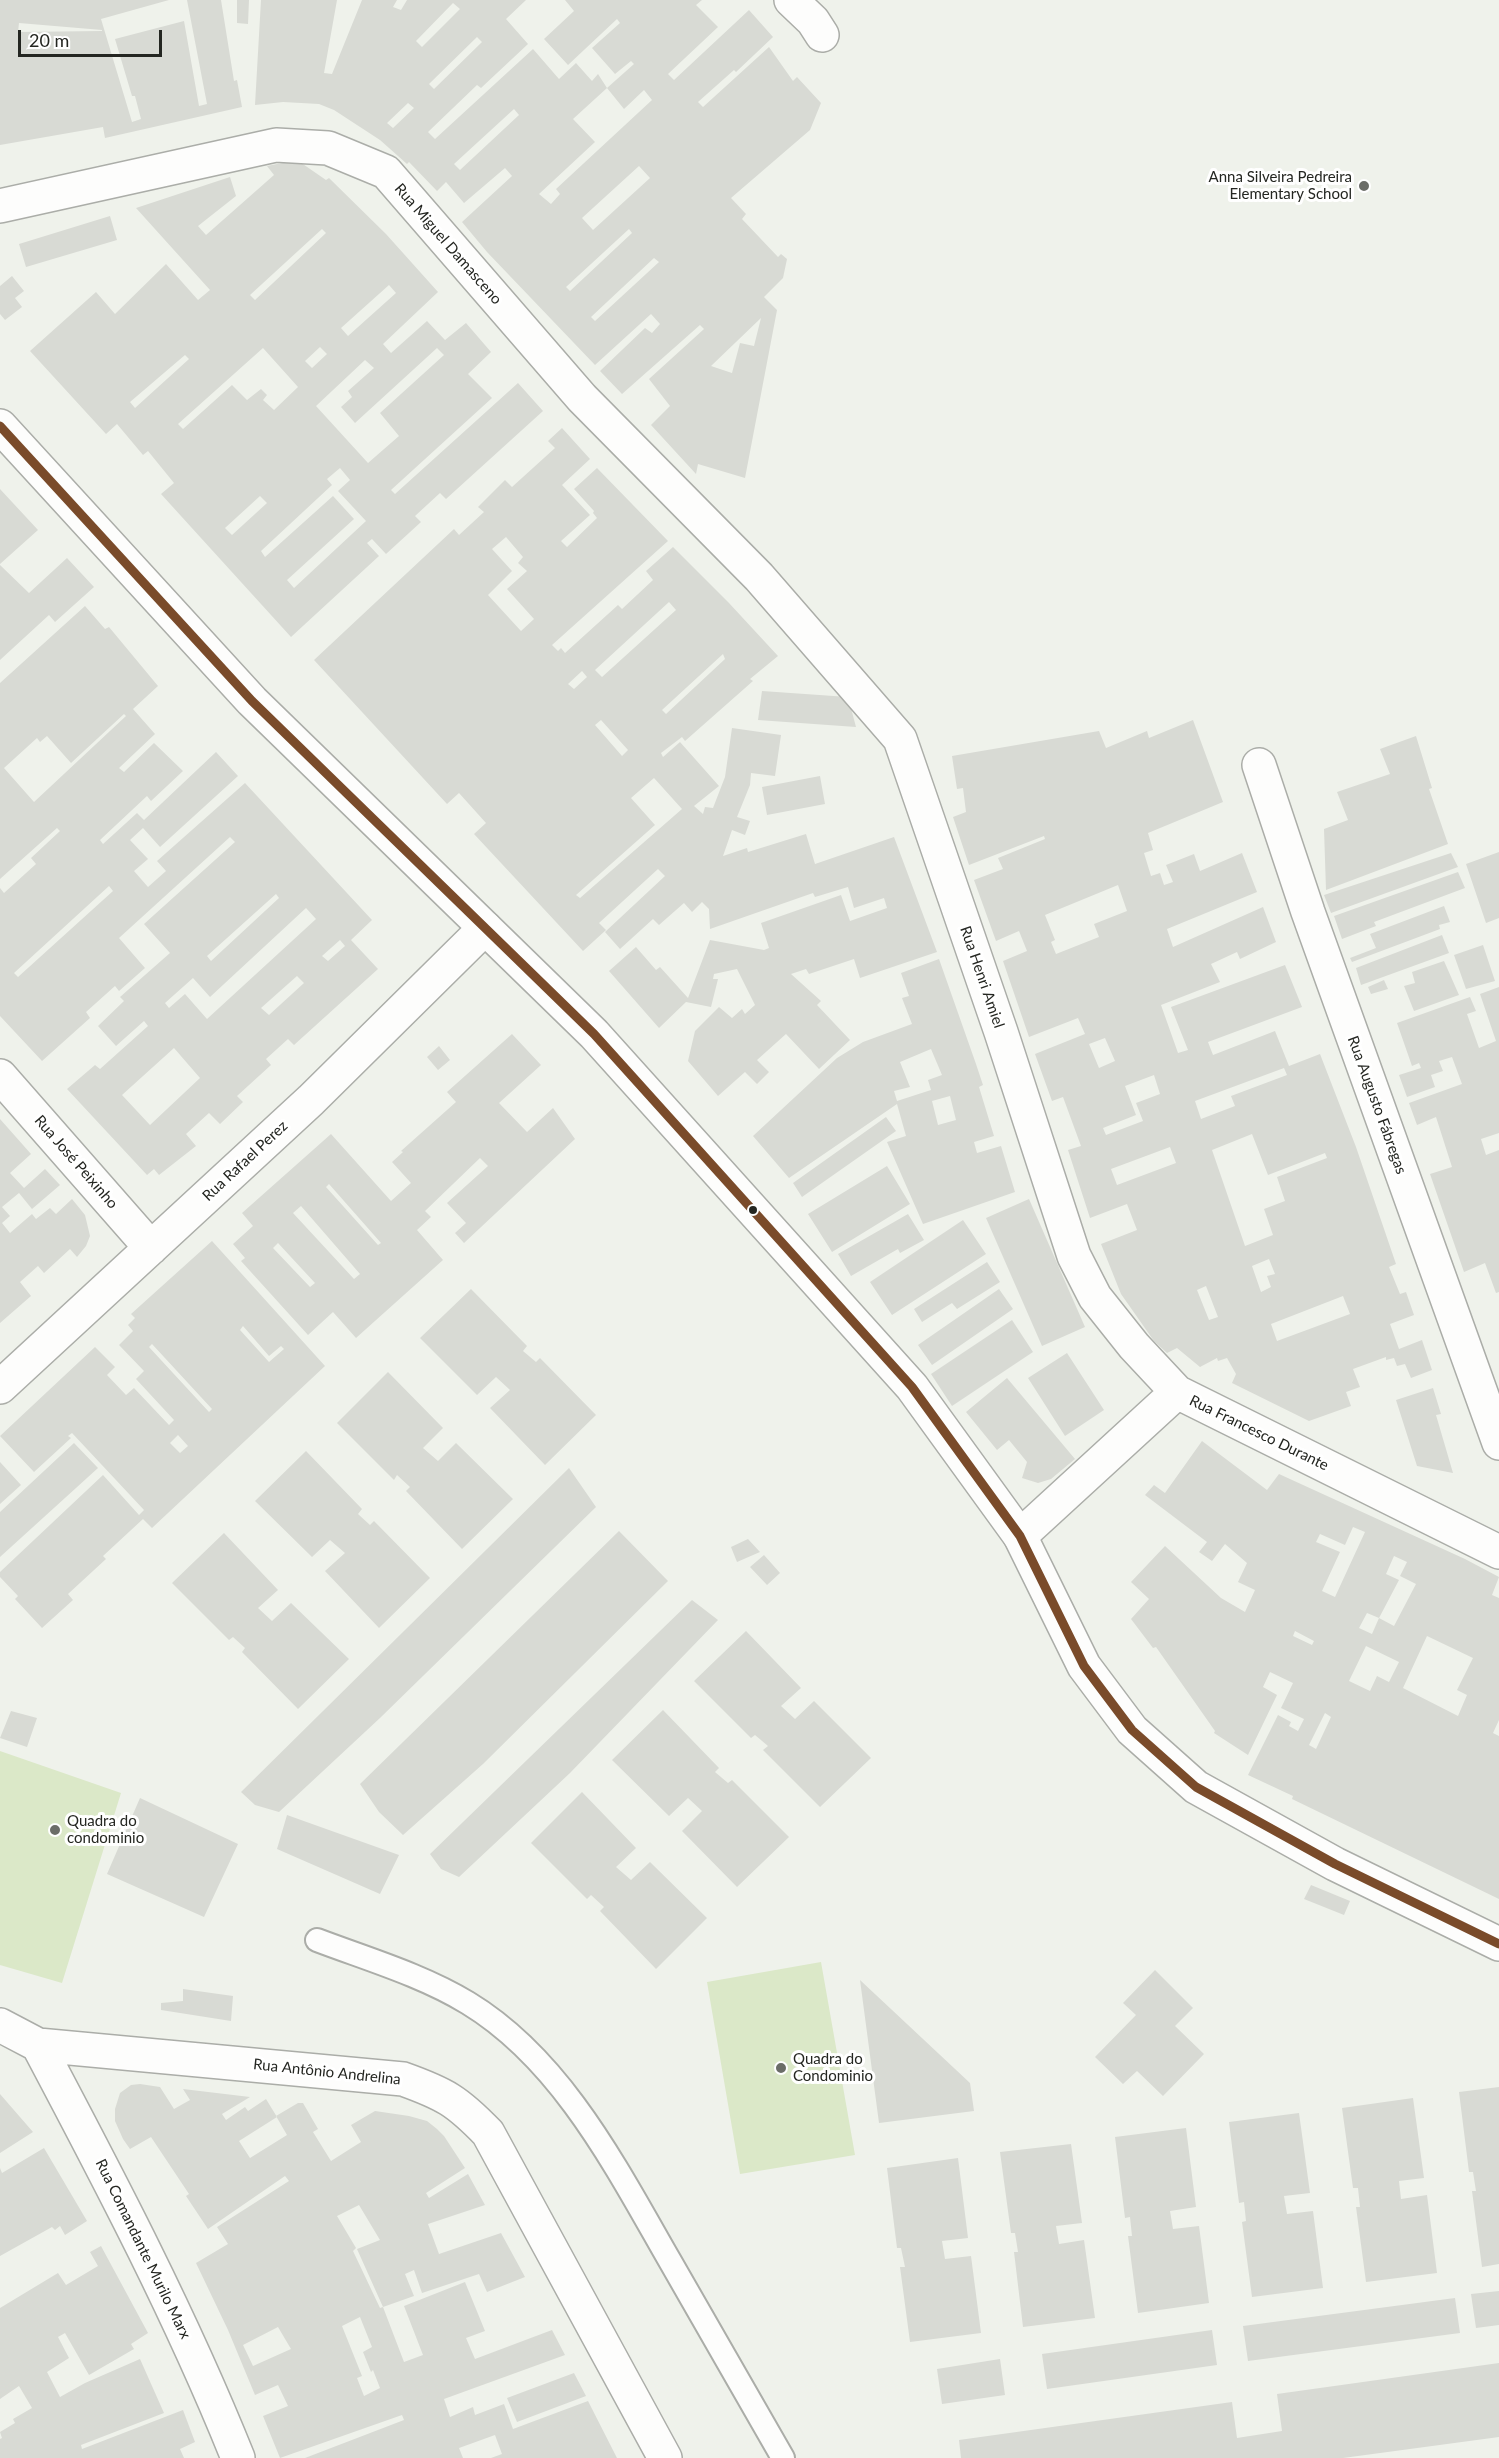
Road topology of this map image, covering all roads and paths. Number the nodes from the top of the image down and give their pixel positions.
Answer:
1 (791, 0) edge
2 (822, 34) dead end
3 (0, 206) edge
4 (0, 426) edge
5 (759, 577) joint
6 (1259, 765) dead end
7 (485, 928) junction
8 (0, 1076) edge
9 (151, 1248) junction
10 (0, 1387) edge
11 (1177, 1392) junction
12 (1499, 1443) edge
13 (1020, 1536) junction
14 (1499, 1552) edge
15 (317, 1940) dead end
16 (1499, 1944) edge
17 (0, 2025) edge
18 (38, 2045) junction
19 (238, 2458) edge
20 (665, 2458) edge
21 (783, 2458) edge

1 - 2 street
3 - 5 street, Rua Miguel Damasceno
4 - 7 street
5 - 11 street, Rua Henri Amiel
6 - 12 street, Rua Augusto Fábregas
7 - 9 street, Rua Rafael Perez
7 - 13 street
8 - 9 street, Rua José Peixinho
9 - 10 street, Rua Rafael Perez
11 - 13 street, Rua Francesco Durante
11 - 14 street, Rua Francesco Durante
13 - 16 street
15 - 21 lane
17 - 18 street, Rua Antônio Andrelina
18 - 19 street, Rua Comandante Murilo Marx
18 - 20 street, Rua Antônio Andrelina

